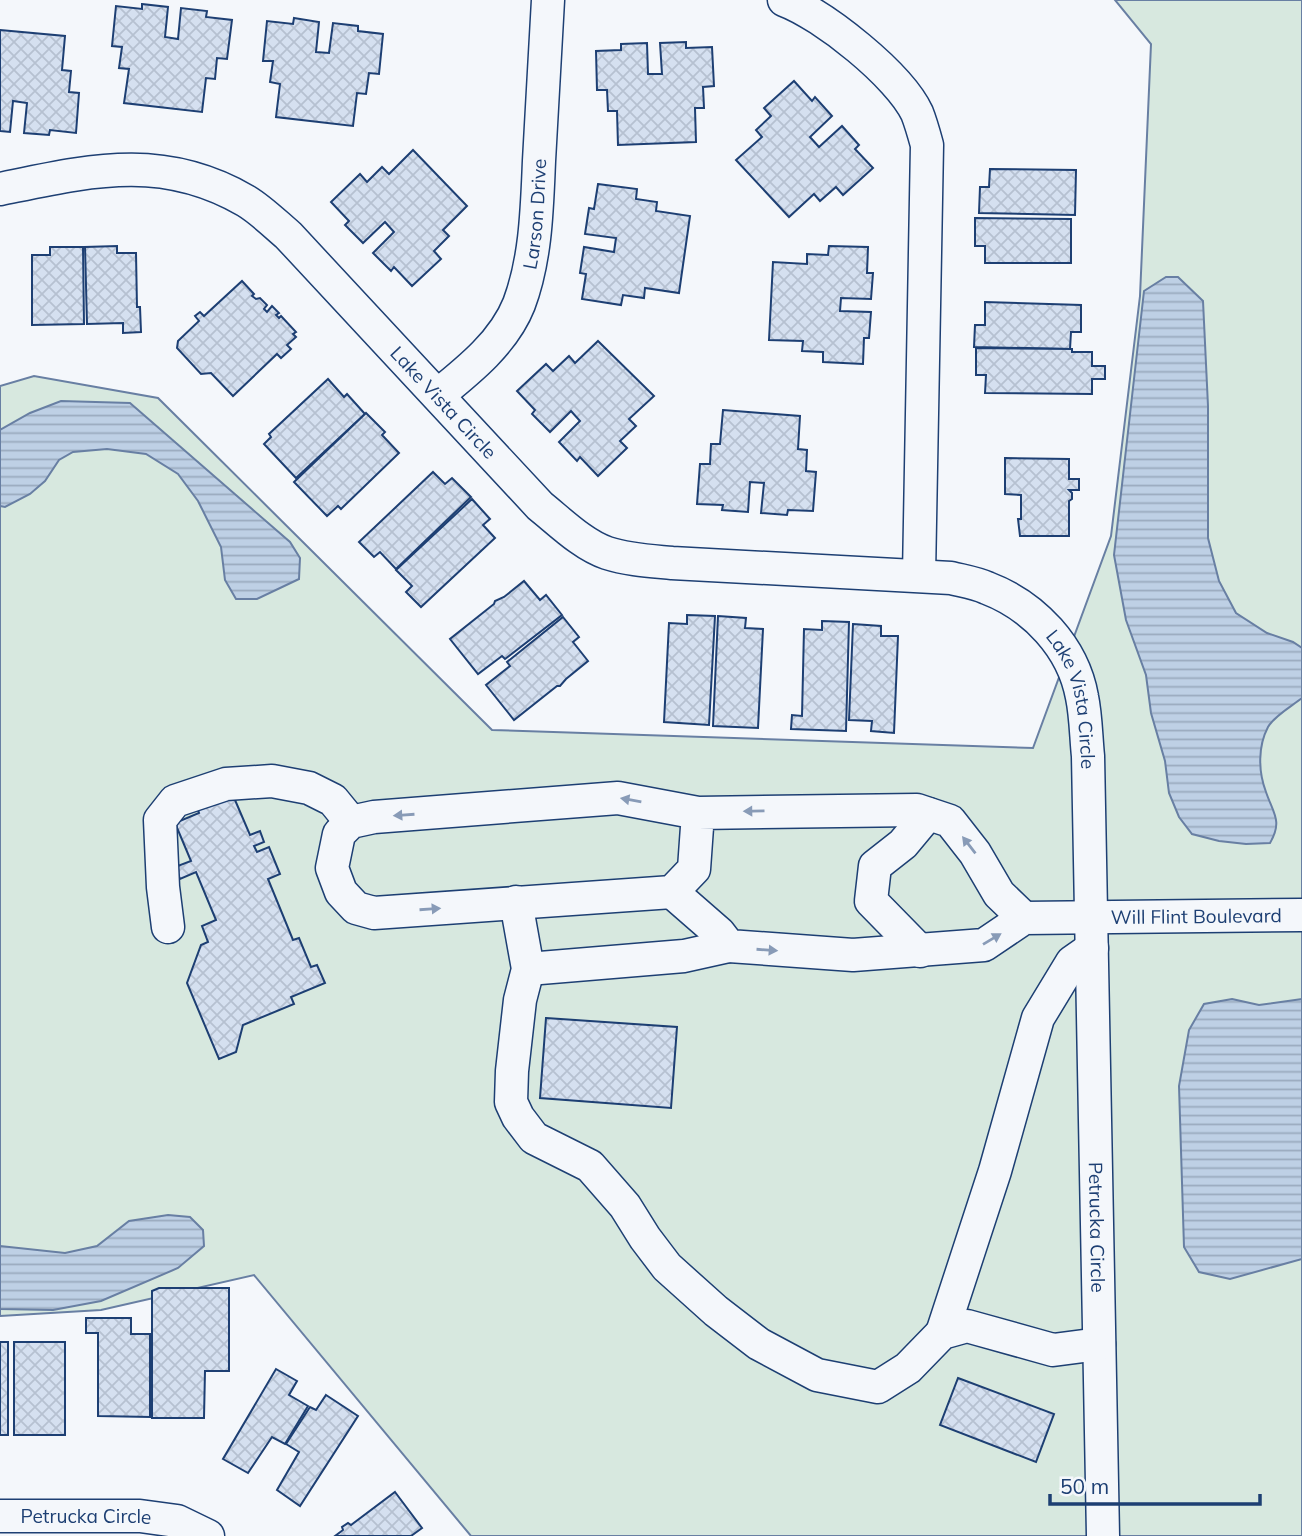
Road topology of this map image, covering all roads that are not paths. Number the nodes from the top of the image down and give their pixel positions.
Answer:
1 (548, 0) edge
2 (784, 0) edge
3 (0, 189) edge
4 (438, 395) junction
5 (919, 575) junction
6 (698, 813) junction
7 (928, 814) junction
8 (351, 822) junction
9 (672, 892) junction
10 (516, 902) junction
11 (1302, 915) edge
12 (1024, 918) junction
13 (168, 928) dead end
14 (1091, 933) junction
15 (729, 947) junction
16 (920, 951) junction
17 (528, 969) junction
18 (942, 1333) junction
19 (1099, 1344) junction
20 (0, 1516) edge
21 (208, 1536) edge
22 (1102, 1536) edge

1 - 4 street, Larson Drive
2 - 5 street
3 - 4 street, Lake Vista Circle
4 - 5 street, Lake Vista Circle
5 - 14 street, Lake Vista Circle
7 -> 6 street
6 -> 8 street
6 - 9 street
12 -> 7 street
7 - 16 street
8 -> 10 street
8 - 13 street
9 - 10 street
9 - 15 street
10 - 17 street
11 - 14 street, Will Flint Boulevard
12 - 14 street, Will Flint Boulevard
16 -> 12 street
14 - 18 street
14 - 19 street, Petrucka Circle
15 -> 16 street
15 - 17 street
17 - 18 street
18 - 19 street
19 - 22 street, Petrucka Circle
20 - 21 street, Petrucka Circle

